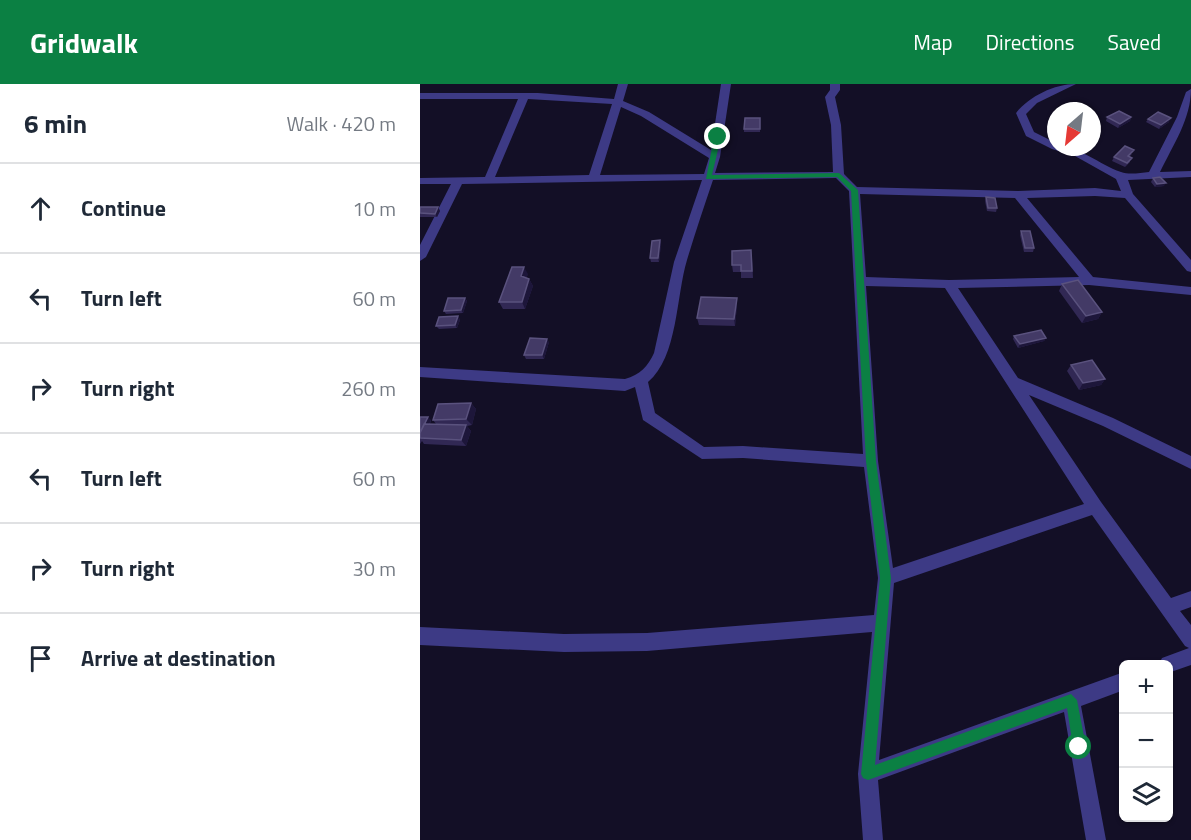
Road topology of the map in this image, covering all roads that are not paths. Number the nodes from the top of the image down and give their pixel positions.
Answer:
1 (623, 84) edge
2 (726, 84) edge
3 (835, 84) edge
4 (1071, 84) edge
5 (1191, 92) edge
6 (420, 96) edge
7 (524, 96) junction
8 (618, 102) junction
9 (1047, 142) edge
10 (1083, 156) edge
11 (715, 157) junction
12 (1191, 174) edge
13 (839, 175) junction
14 (1121, 177) junction
15 (1152, 177) junction
16 (489, 178) junction
17 (594, 178) junction
18 (708, 178) junction
19 (420, 181) edge
20 (458, 181) junction
21 (854, 190) junction
22 (1018, 195) junction
23 (1128, 195) junction
24 (420, 257) edge
25 (1191, 268) edge
26 (859, 281) junction
27 (1089, 281) junction
28 (949, 284) junction
29 (1191, 291) edge
30 (420, 372) edge
31 (641, 381) junction
32 (1013, 382) junction
33 (871, 461) junction
34 (1191, 463) edge
35 (1095, 507) junction
36 (885, 578) junction
37 (1191, 599) edge
38 (1168, 607) junction
39 (883, 623) junction
40 (420, 636) edge
41 (1191, 640) edge
42 (1191, 656) edge
43 (1173, 662) edge
44 (1119, 683) edge
45 (1071, 700) junction
46 (868, 774) junction
47 (873, 840) edge
48 (1096, 840) edge

1 - 8 street
2 - 11 street
3 - 13 street
4 - 9 street
5 - 15 street
6 - 7 street
7 - 8 street
7 - 16 street
8 - 11 street
8 - 17 street
10 - 14 street
11 - 18 street
12 - 15 street
13 - 18 street
13 - 21 street
14 - 15 street
14 - 23 street
16 - 17 street
16 - 20 street
17 - 18 street
18 - 31 street
19 - 20 street
20 - 24 street
21 - 22 street
21 - 26 street
22 - 23 street
22 - 27 street
23 - 25 street
26 - 28 street
26 - 33 street
27 - 28 street
27 - 29 street
28 - 32 street
30 - 31 street
31 - 33 street
32 - 34 street
32 - 35 street
33 - 36 street
35 - 36 street
35 - 38 street
36 - 39 street
37 - 38 street
38 - 41 street
39 - 40 street
39 - 46 street
42 - 43 street
44 - 45 street
45 - 46 street
45 - 48 street
46 - 47 street

